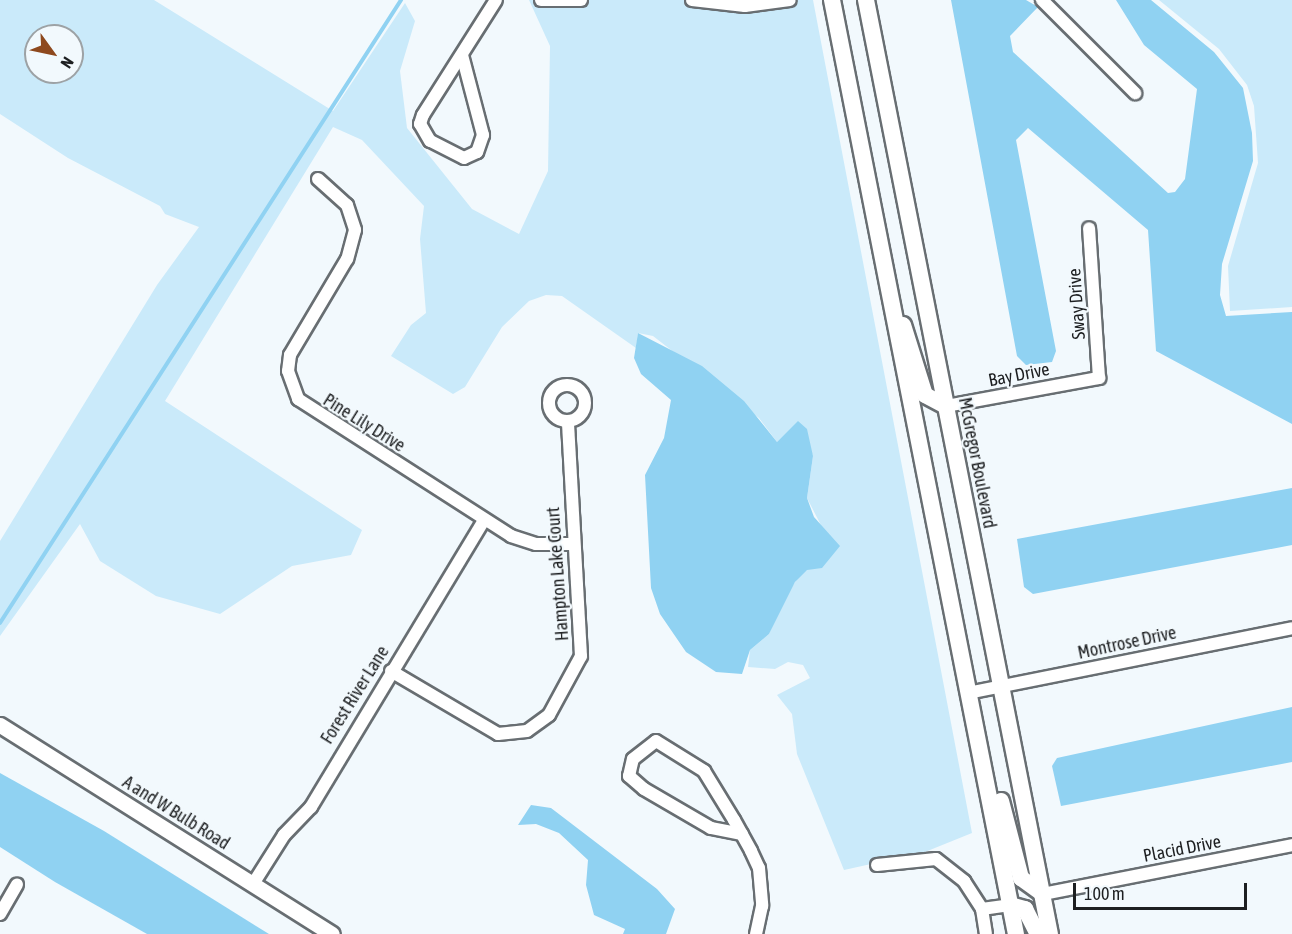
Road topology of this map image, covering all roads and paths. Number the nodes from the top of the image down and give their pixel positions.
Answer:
1 (496, 0) edge
2 (541, 0) edge
3 (581, 0) edge
4 (692, 0) edge
5 (790, 0) edge
6 (832, 0) edge
7 (866, 0) edge
8 (1042, 0) edge
9 (462, 55) junction
10 (1135, 93) dead end
11 (318, 178) dead end
12 (1089, 228) dead end
13 (892, 307) junction
14 (1099, 378) joint
15 (946, 406) junction
16 (568, 421) dead end
17 (484, 520) junction
18 (574, 544) junction
19 (1292, 628) edge
20 (391, 671) junction
21 (1002, 687) junction
22 (968, 693) junction
23 (0, 725) edge
24 (986, 781) junction
25 (742, 834) junction
26 (1292, 845) edge
27 (877, 865) dead end
28 (253, 884) junction
29 (17, 885) dead end
30 (1043, 894) junction
31 (1010, 905) junction
32 (982, 909) junction
33 (0, 915) edge
34 (332, 934) edge
35 (756, 934) edge
36 (986, 934) edge
37 (1016, 934) edge
38 (1038, 934) edge
39 (1050, 934) edge

1 - 9 street
2 - 3 street
4 - 5 street
6 - 13 main road
7 - 15 main road, McGregor Boulevard
8 - 10 street
9 - 9 street
11 - 17 street, Pine Lily Drive
12 - 14 street, Sway Drive
13 - 15 main road
13 - 22 main road
14 - 15 street, Bay Drive
15 - 21 main road, McGregor Boulevard
16 - 18 street, Hampton Lake Court
17 - 18 street, Pine Lily Drive
17 - 20 street, Forest River Lane
18 - 20 street, Hampton Lake Court
19 - 21 street, Montrose Drive
20 - 28 street, Forest River Lane
21 - 22 street, Montrose Drive
21 - 30 main road, McGregor Boulevard
22 - 24 main road
23 - 28 street, A and W Bulb Road
24 - 30 main road
24 - 31 main road
25 - 25 street
25 - 35 street
26 - 30 street, Placid Drive
27 - 32 street
28 - 34 street, A and W Bulb Road
29 - 33 street
30 - 39 main road, McGregor Boulevard
31 - 32 street
31 - 37 main road
31 - 38 main road
32 - 36 street

